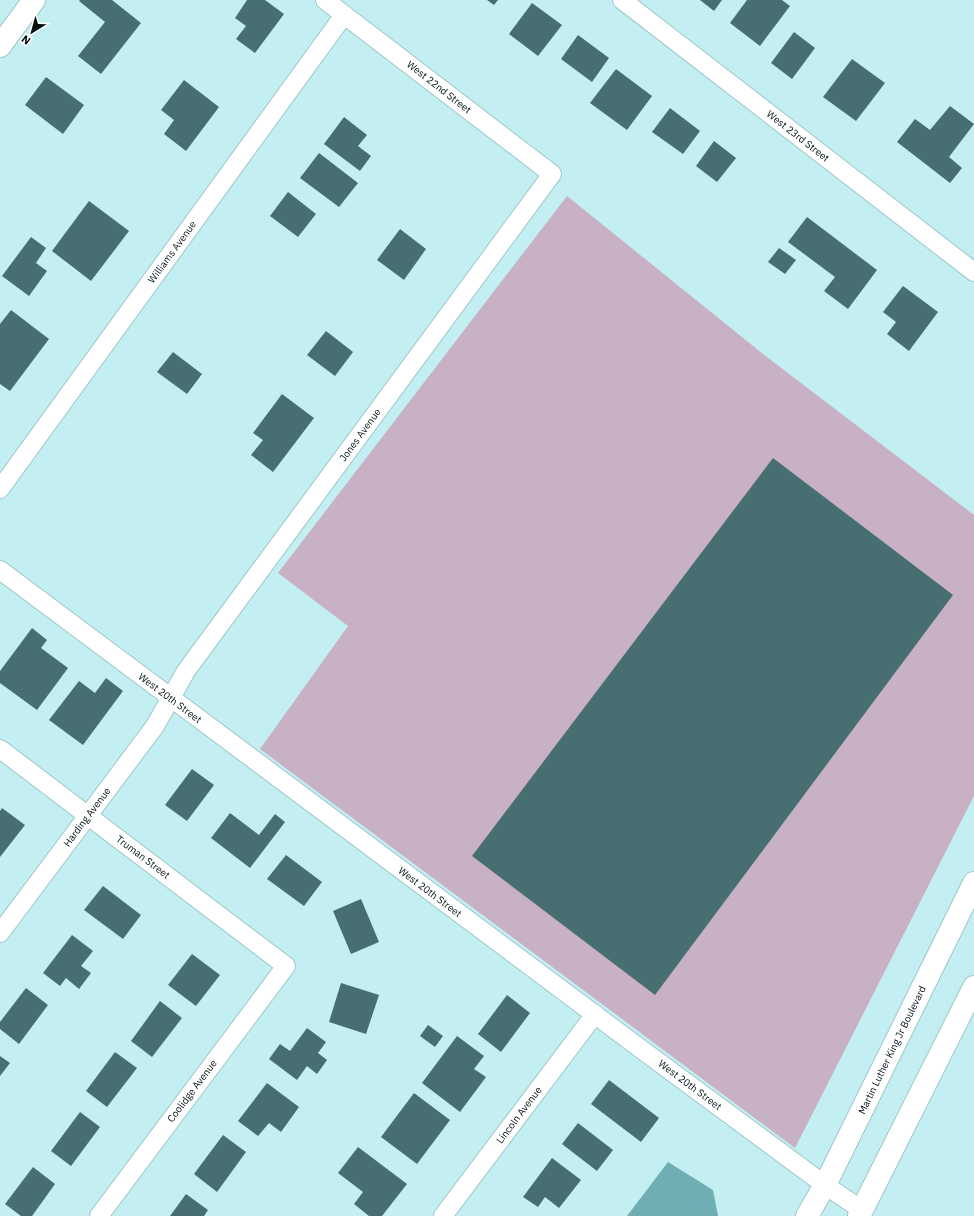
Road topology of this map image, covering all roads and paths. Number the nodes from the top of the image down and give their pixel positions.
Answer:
1 (34, 0) edge
2 (325, 0) edge
3 (622, 0) edge
4 (344, 15) junction
5 (0, 46) edge
6 (552, 174) joint
7 (974, 272) edge
8 (0, 489) edge
9 (0, 570) edge
10 (171, 698) junction
11 (0, 749) edge
12 (89, 816) junction
13 (974, 883) edge
14 (0, 933) edge
15 (286, 966) joint
16 (974, 987) edge
17 (594, 1014) junction
18 (825, 1185) junction
19 (861, 1213) edge
20 (99, 1216) edge
21 (443, 1216) edge
22 (807, 1216) edge

1 - 5 main road
2 - 4 street, West 22nd Street
3 - 7 street, West 23rd Street
4 - 6 street, West 22nd Street
4 - 8 street, Williams Avenue
6 - 10 street, Jones Avenue
9 - 10 street, West 20th Street
10 - 12 street, Harding Avenue
10 - 17 street, West 20th Street
11 - 12 street, Truman Street
12 - 14 street, Harding Avenue
12 - 15 street, Truman Street
13 - 18 main road, Martin Luther King Jr Boulevard
15 - 20 street, Coolidge Avenue
16 - 19 main road
17 - 18 street, West 20th Street
17 - 21 street, Lincoln Avenue
18 - 19 street, West 20th Street
18 - 22 main road, Martin Luther King Jr Boulevard

